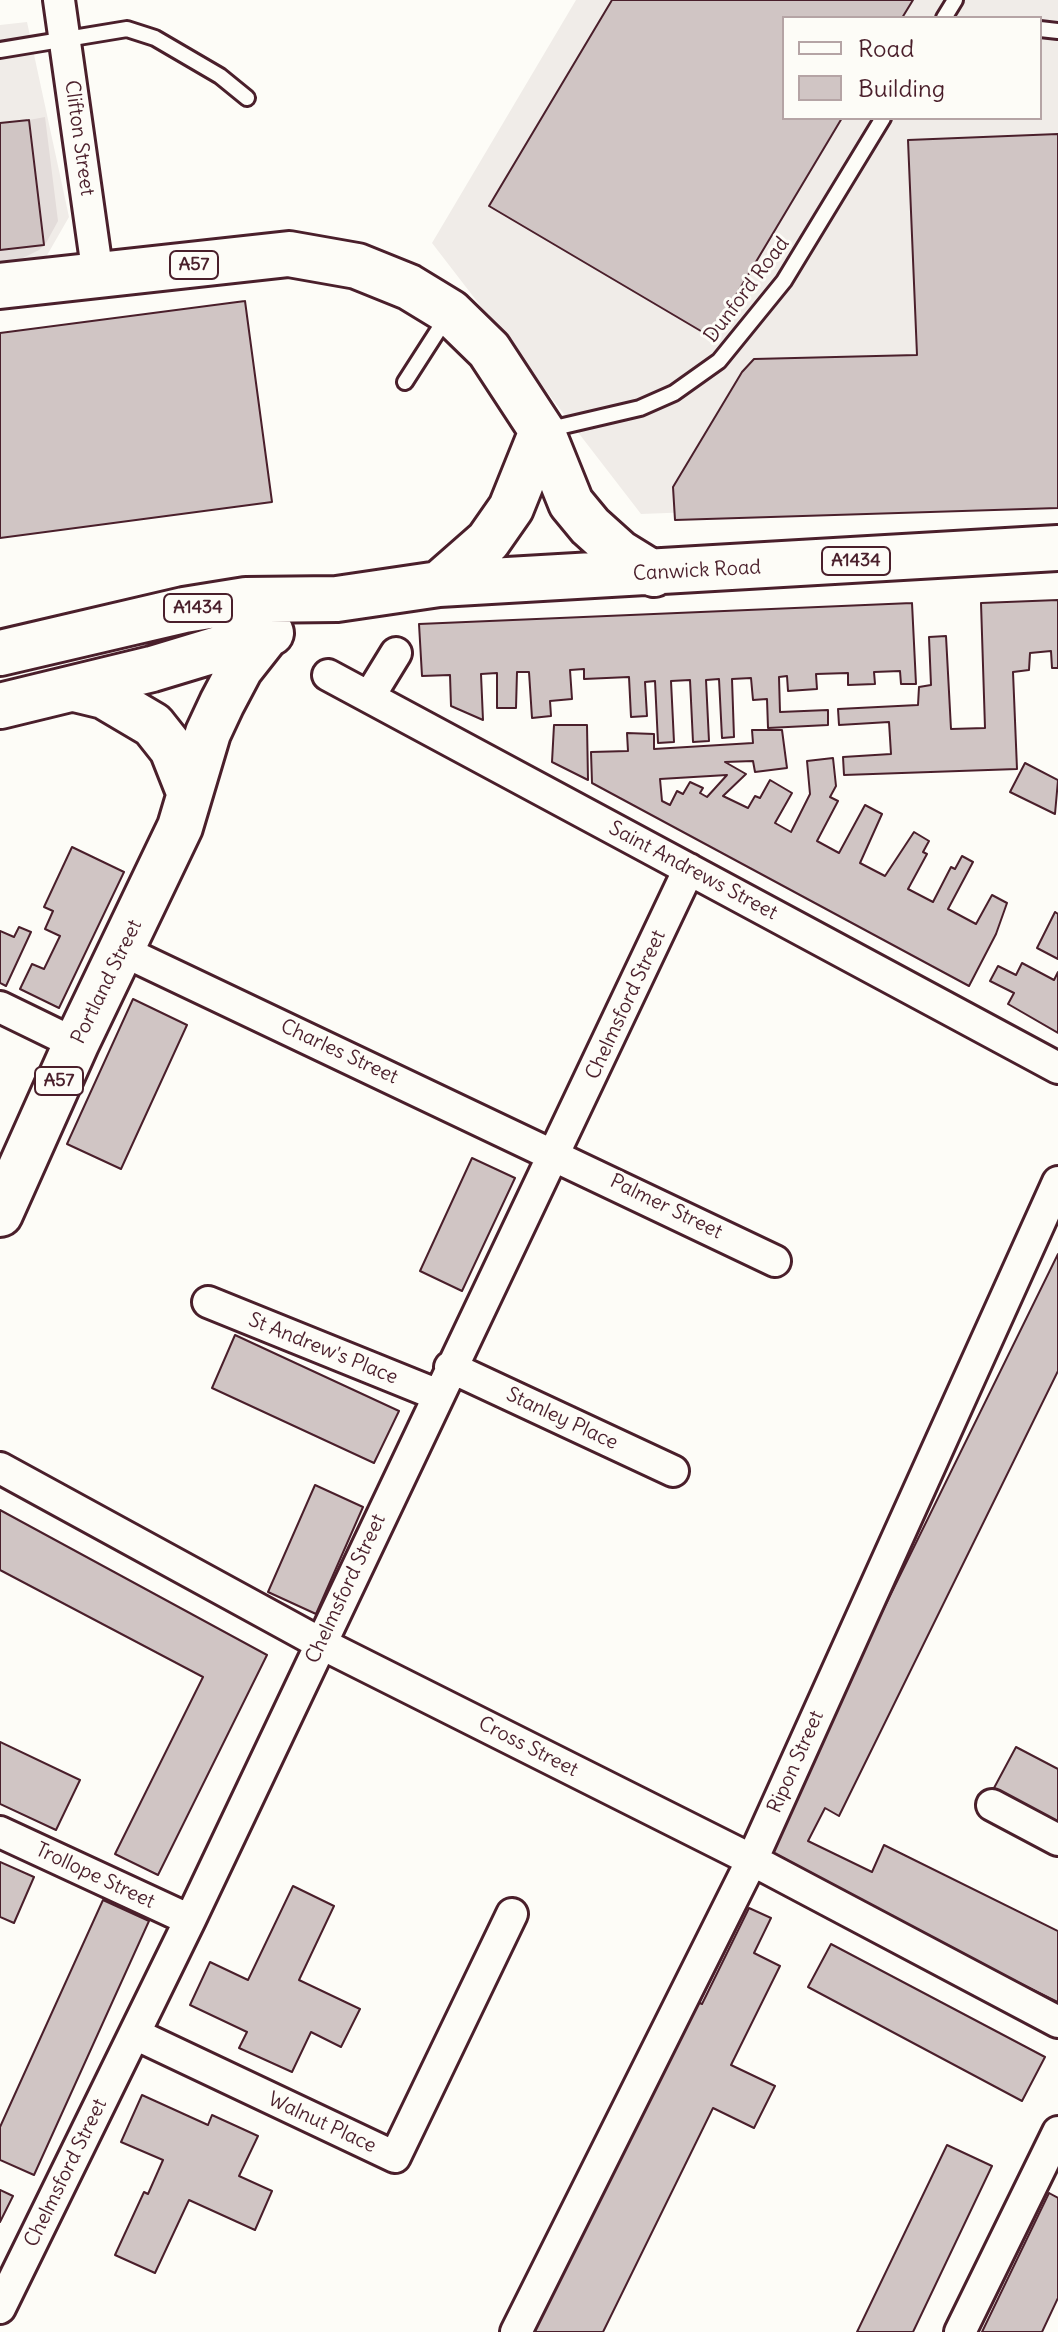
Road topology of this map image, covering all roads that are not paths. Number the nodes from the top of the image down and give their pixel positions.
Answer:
1 (59, 0) edge
2 (65, 39) junction
3 (0, 50) edge
4 (247, 98) dead end
5 (882, 120) edge
6 (98, 276) junction
7 (0, 286) edge
8 (450, 312) junction
9 (405, 382) dead end
10 (542, 431) junction
11 (1058, 548) edge
12 (654, 574) junction
13 (439, 584) junction
14 (337, 599) junction
15 (266, 636) junction
16 (0, 653) edge
17 (396, 653) dead end
18 (328, 675) dead end
19 (75, 689) junction
20 (369, 697) junction
21 (0, 706) edge
22 (189, 792) junction
23 (689, 869) junction
24 (123, 951) junction
25 (0, 1007) edge
26 (76, 1044) junction
27 (1058, 1068) edge
28 (556, 1154) junction
29 (1058, 1182) edge
30 (0, 1214) edge
31 (775, 1261) dead end
32 (208, 1302) dead end
33 (450, 1367) junction
34 (438, 1395) junction
35 (0, 1468) edge
36 (673, 1471) dead end
37 (320, 1643) junction
38 (992, 1805) dead end
39 (0, 1832) edge
40 (1058, 1840) edge
41 (752, 1860) junction
42 (512, 1914) dead end
43 (190, 1920) junction
44 (1058, 2022) edge
45 (135, 2034) junction
46 (1058, 2132) edge
47 (0, 2308) edge
48 (516, 2332) edge
49 (960, 2332) edge

1 - 2 street, Clifton Street
2 - 3 lane
2 - 4 lane
2 - 6 street, Clifton Street
5 - 10 lane, Dunford Road
6 - 7 main road, A57
6 - 8 main road, A57
8 - 9 lane
8 - 10 main road, A57
10 - 12 main road, A57
10 - 13 main road
11 - 12 main road, Canwick Road / A1434
12 - 13 main road, Canwick Road / A1434
13 - 14 main road, Canwick Road / A1434
14 - 15 main road, Canwick Road / A1434
14 - 16 main road, Canwick Road / A1434
15 - 19 main road, Canwick Road / A1434
15 - 22 main road, Portland Street / A57
17 - 20 street
18 - 20 street, Saint Andrews Street
19 - 21 main road, Canwick Road / A1434
19 - 22 main road
20 - 23 street, Saint Andrews Street
22 - 24 main road, Portland Street / A57
23 - 27 street, Saint Andrews Street
23 - 28 street, Chelmsford Street
24 - 26 main road, Portland Street / A57
24 - 28 street, Charles Street
25 - 26 street
26 - 30 main road, Portland Street / A57
28 - 31 street, Palmer Street
28 - 33 street, Chelmsford Street
29 - 41 street, Ripon Street
32 - 34 street, St Andrew's Place
33 - 34 street, Chelmsford Street
33 - 36 street, Stanley Place
34 - 37 street, Chelmsford Street
35 - 37 street, Cross Street
37 - 41 street, Cross Street
37 - 43 street, Chelmsford Street
38 - 40 street
39 - 43 street, Trollope Street
41 - 44 street, Cross Street
41 - 48 street, Ripon Street
42 - 45 street, Walnut Place
43 - 45 street, Chelmsford Street
45 - 47 street, Chelmsford Street
46 - 49 street

